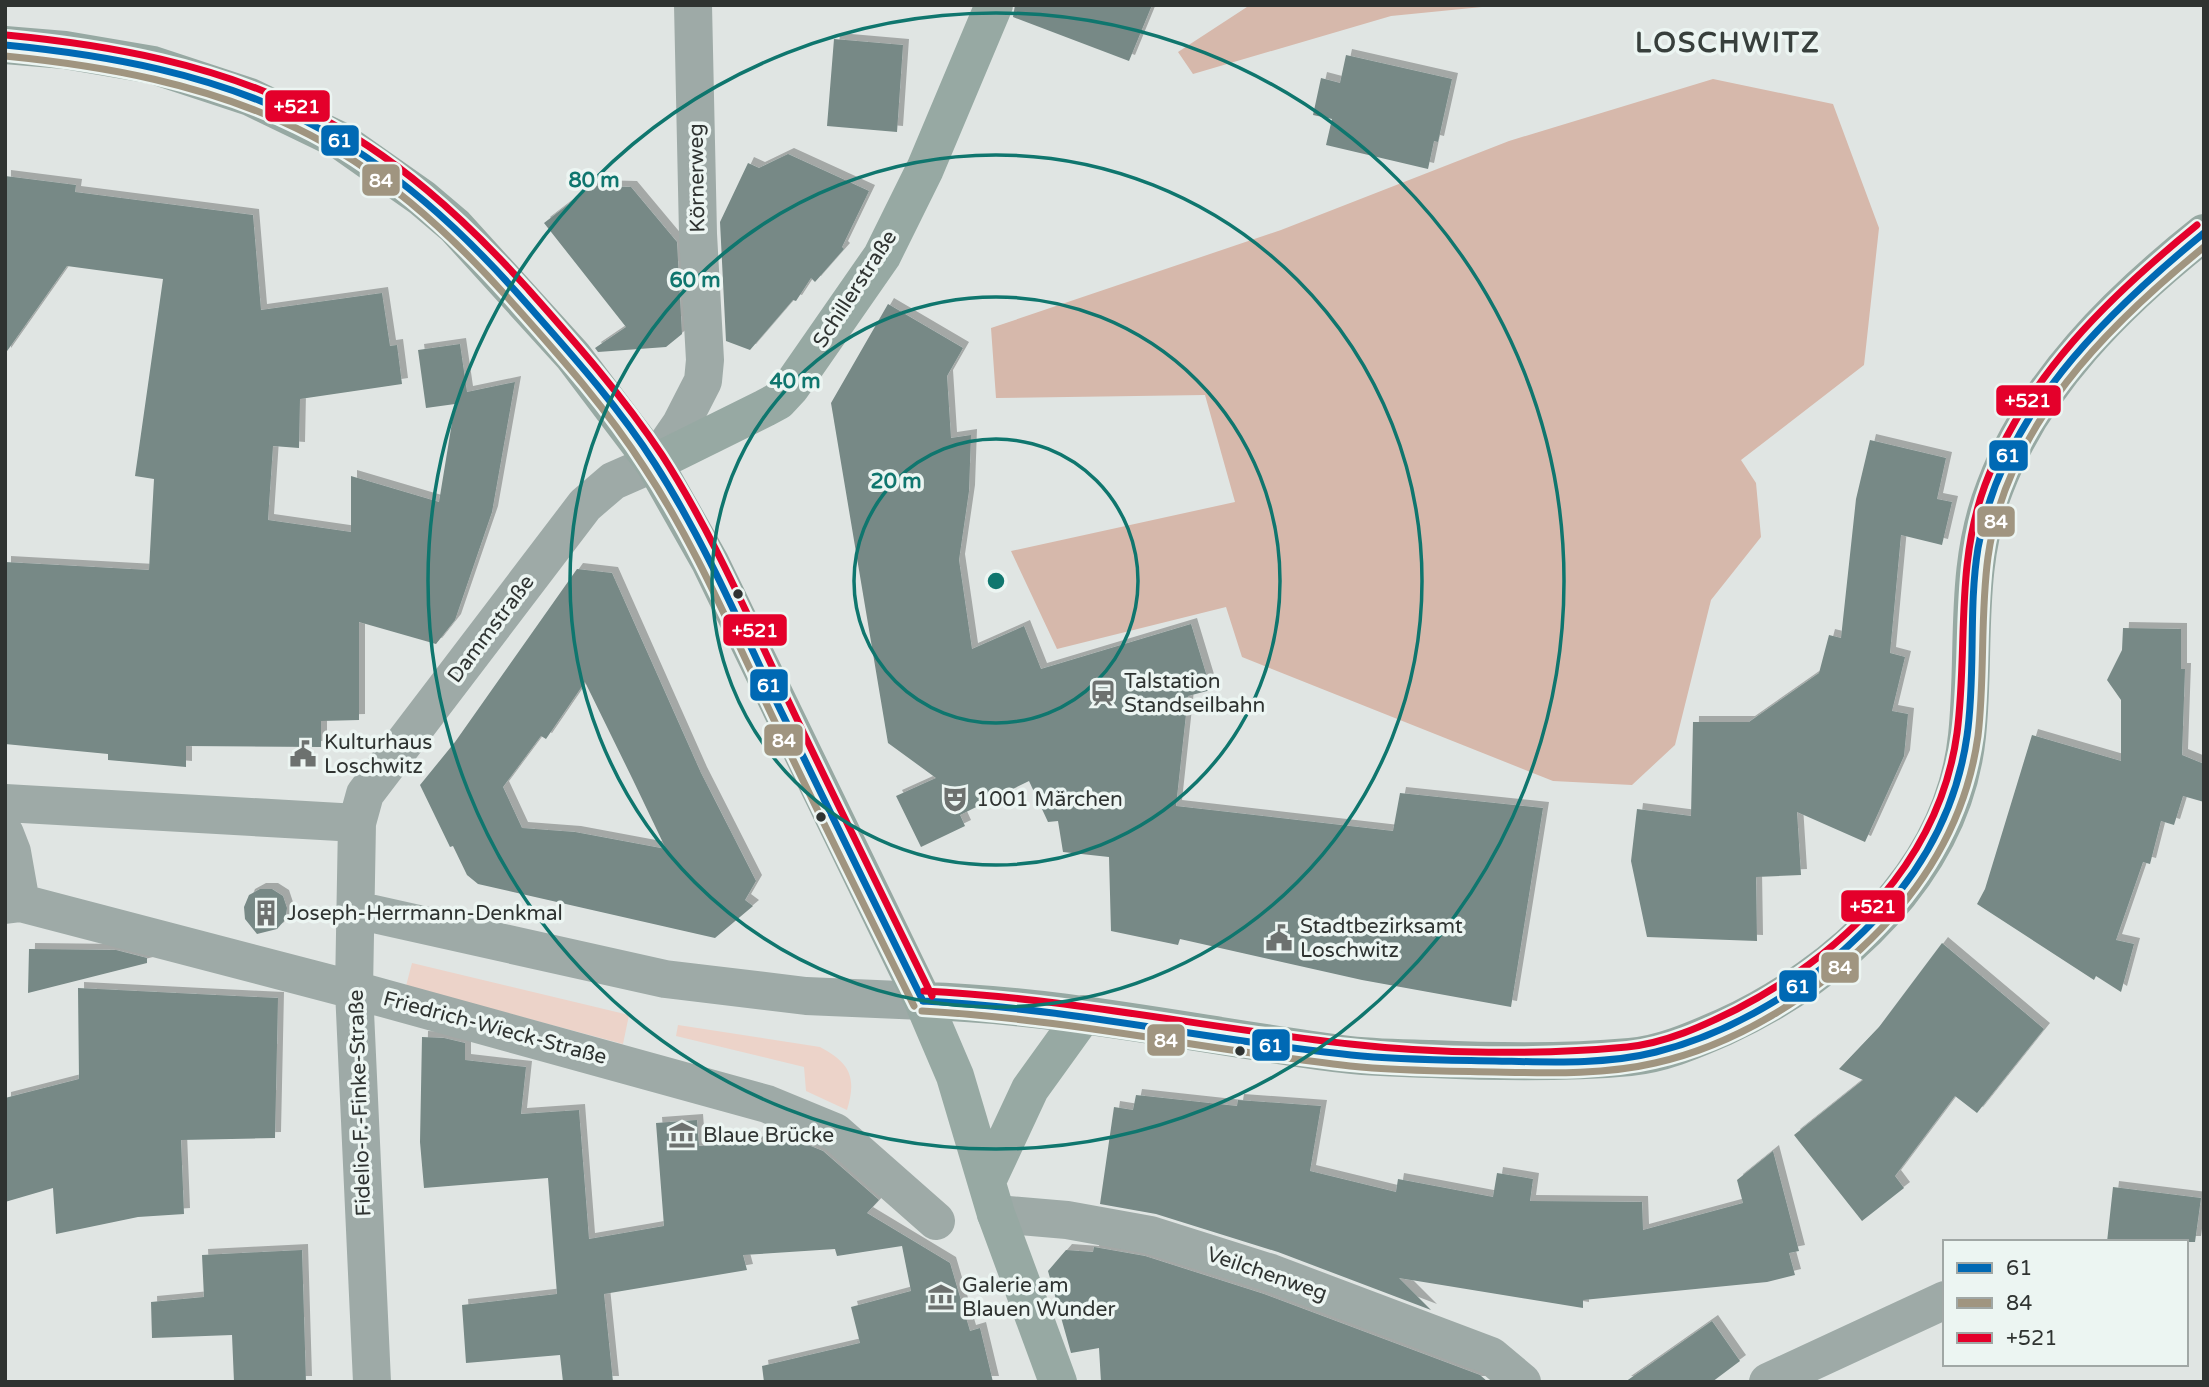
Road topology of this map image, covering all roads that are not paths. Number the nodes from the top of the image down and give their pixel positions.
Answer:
1 (693, 5) edge
2 (994, 5) edge
3 (5, 45) edge
4 (2204, 233) edge
5 (654, 463) junction
6 (5, 803) edge
7 (358, 823) junction
8 (5, 834) edge
9 (13, 904) edge
10 (356, 910) junction
11 (354, 990) junction
12 (923, 1001) junction
13 (1084, 1014) junction
14 (992, 1196) junction
15 (936, 1221) dead end
16 (1943, 1301) edge
17 (372, 1382) edge
18 (1058, 1382) edge
19 (1522, 1382) edge
20 (1768, 1382) edge

1 - 5 street, Körnerweg
2 - 5 main road, Schillerstraße
3 - 5 main road
4 - 13 main road
5 - 7 street, Dammstraße
5 - 12 main road
6 - 7 street
7 - 10 street, Fidelio-F.-Finke-Straße
8 - 9 street, Friedrich-Wieck-Straße
9 - 11 street, Friedrich-Wieck-Straße
10 - 11 street, Fidelio-F.-Finke-Straße
10 - 12 street
11 - 15 street, Friedrich-Wieck-Straße
11 - 17 street, Fidelio-F.-Finke-Straße
12 - 13 main road
12 - 14 main road
13 - 14 main road
14 - 18 main road
14 - 19 street, Veilchenweg
16 - 20 street

